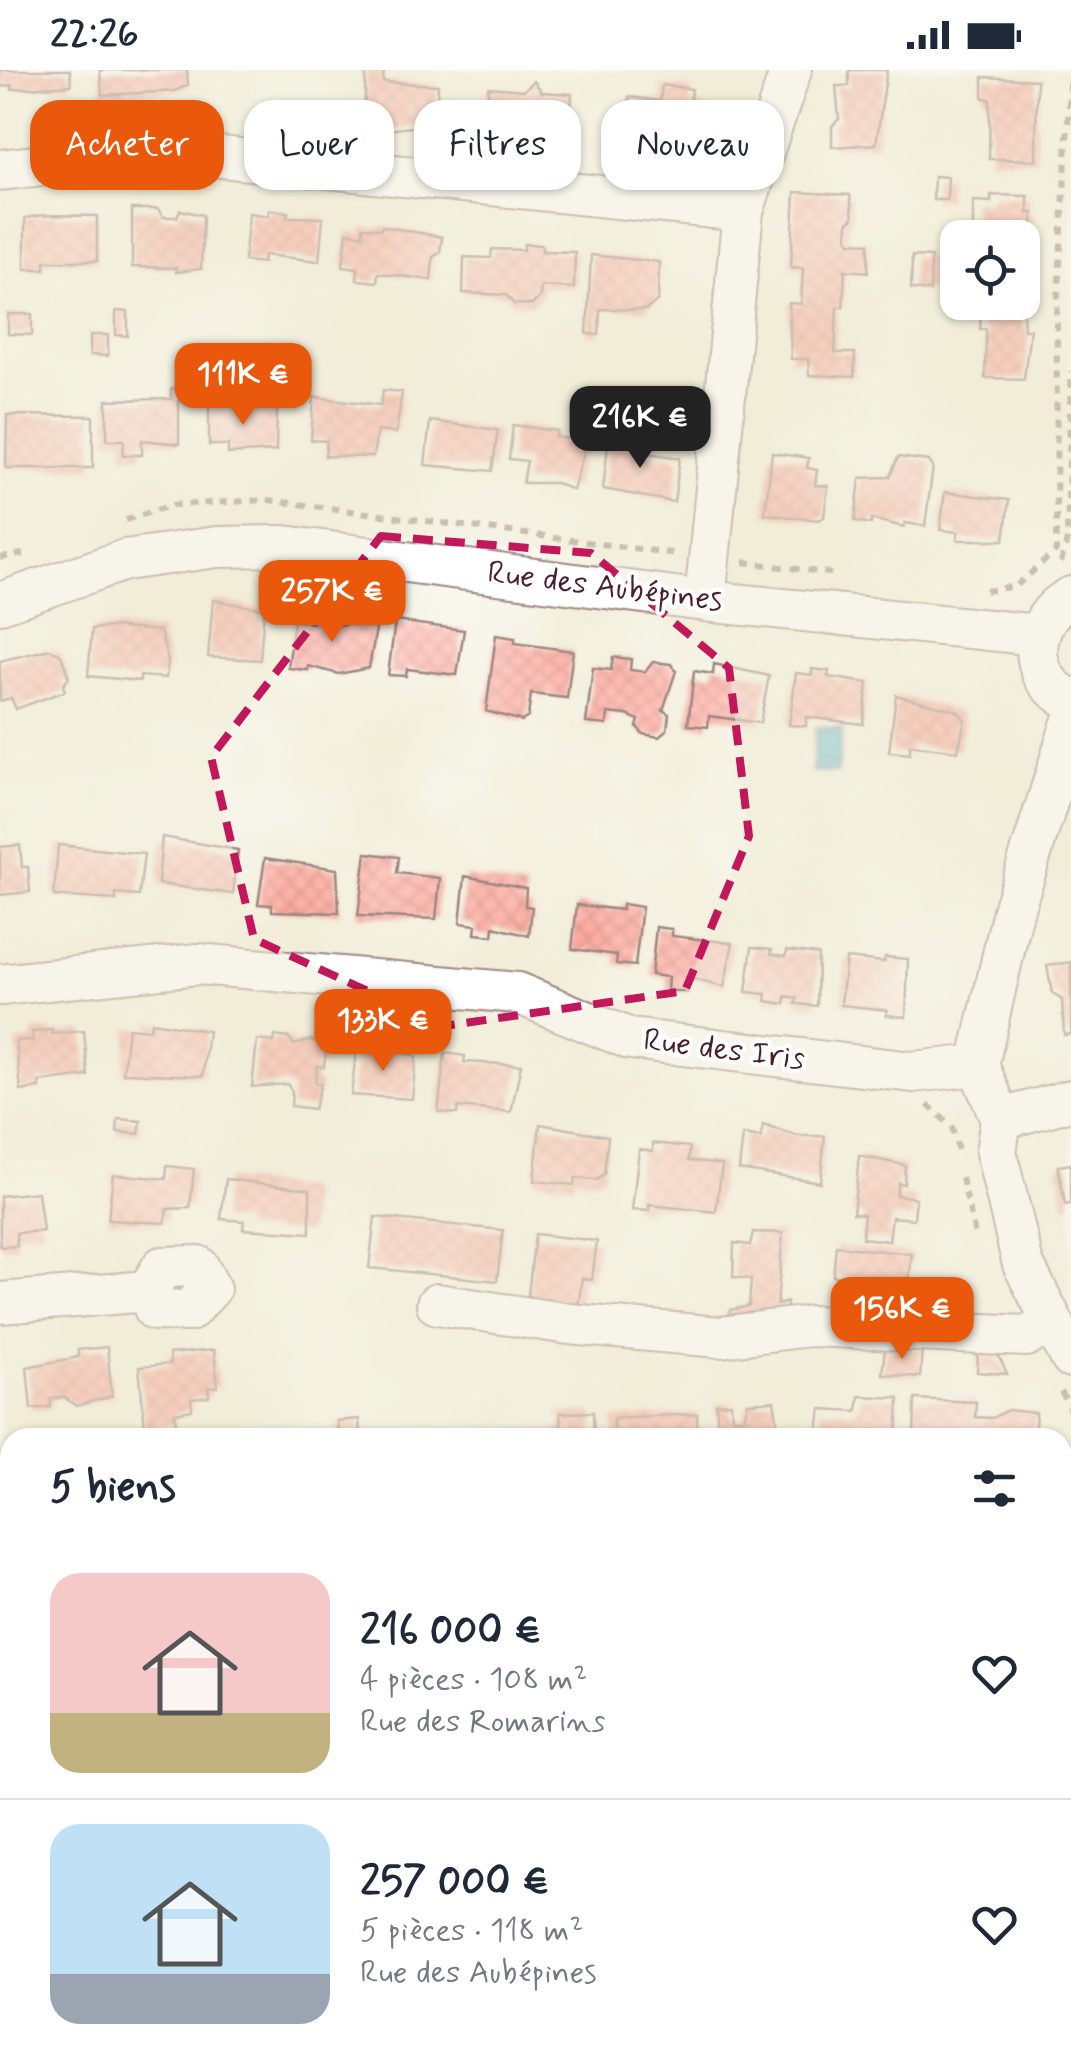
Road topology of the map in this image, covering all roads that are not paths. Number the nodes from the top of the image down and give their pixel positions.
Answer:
1 (791, 70) edge
2 (0, 170) edge
3 (743, 211) junction
4 (1071, 597) edge
5 (705, 600) junction
6 (0, 604) edge
7 (1038, 635) junction
8 (1071, 699) edge
9 (1071, 726) edge
10 (0, 985) edge
11 (978, 1065) junction
12 (1071, 1100) edge
13 (1002, 1119) junction
14 (148, 1292) dead end
15 (0, 1304) edge
16 (437, 1304) dead end
17 (1062, 1340) edge

1 - 3 street
2 - 3 street
3 - 5 street
4 - 7 street
5 - 6 street, Rue des Aubépines
5 - 7 street, Rue des Aubépines
7 - 8 street
9 - 11 street
10 - 11 street, Rue des Iris
11 - 13 street
12 - 13 street
13 - 17 street
14 - 15 street
16 - 17 street

